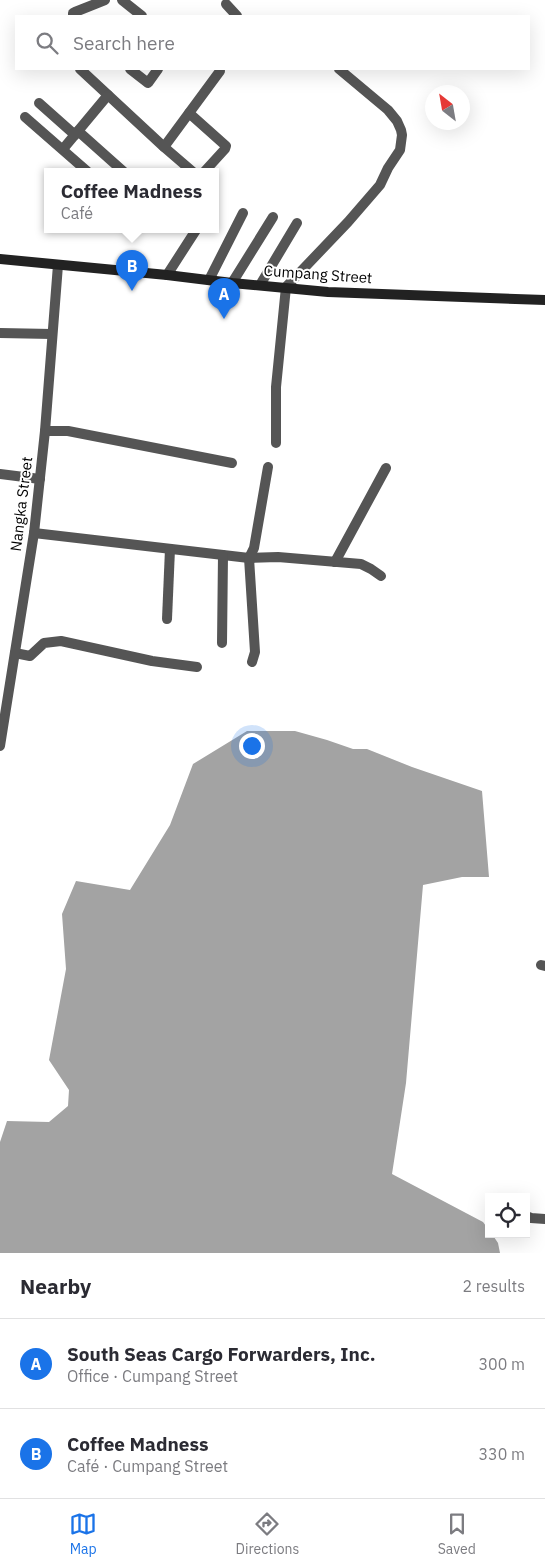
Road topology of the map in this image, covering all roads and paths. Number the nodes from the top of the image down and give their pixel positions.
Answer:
1 (105, 0) edge
2 (122, 0) edge
3 (226, 4) dead end
4 (73, 15) edge
5 (141, 15) edge
6 (236, 15) edge
7 (81, 70) edge
8 (131, 70) edge
9 (157, 70) edge
10 (340, 70) edge
11 (220, 71) dead end
12 (108, 96) junction
13 (39, 102) dead end
14 (190, 113) junction
15 (25, 118) dead end
16 (76, 133) junction
17 (164, 147) junction
18 (63, 149) junction
19 (84, 168) edge
20 (119, 168) edge
21 (188, 168) edge
22 (208, 168) edge
23 (243, 213) dead end
24 (273, 217) dead end
25 (298, 223) dead end
26 (194, 233) edge
27 (0, 259) edge
28 (58, 264) junction
29 (167, 275) junction
30 (209, 280) junction
31 (232, 284) junction
32 (260, 285) junction
33 (286, 287) junction
34 (545, 300) edge
35 (0, 333) edge
36 (52, 334) junction
37 (45, 431) junction
38 (276, 443) dead end
39 (232, 463) dead end
40 (268, 467) dead end
41 (386, 468) dead end
42 (0, 474) edge
43 (40, 479) junction
44 (34, 533) junction
45 (170, 549) junction
46 (223, 555) junction
47 (249, 558) junction
48 (335, 562) junction
49 (381, 576) dead end
50 (167, 619) dead end
51 (222, 643) dead end
52 (15, 654) junction
53 (252, 662) dead end
54 (196, 667) dead end
55 (0, 746) edge
56 (530, 1218) edge
57 (545, 1219) edge

1 - 4 street
2 - 5 street
3 - 6 street
7 - 12 street
8 - 9 street
10 - 33 street
11 - 14 street
12 - 16 street
12 - 17 street
13 - 16 street
14 - 17 street
14 - 22 street
15 - 18 street
16 - 18 street
16 - 20 street
17 - 21 street
18 - 19 street
23 - 30 street
24 - 31 street
25 - 32 street
26 - 29 street
27 - 28 street, Cumpang Street
28 - 29 street, Cumpang Street
28 - 36 street, Nangka Street
29 - 30 street, Cumpang Street
30 - 31 street, Cumpang Street
31 - 32 street, Cumpang Street
32 - 33 street, Cumpang Street
33 - 34 street, Cumpang Street
33 - 38 street
35 - 36 street
36 - 37 street, Nangka Street
37 - 39 street
37 - 43 street, Nangka Street
40 - 47 street
41 - 48 street
42 - 43 street
43 - 44 street, Nangka Street
44 - 45 street
44 - 52 street, Nangka Street
45 - 46 street
45 - 50 street
46 - 47 street
46 - 51 street
47 - 48 street
47 - 53 street
48 - 49 street
52 - 54 street
52 - 55 street, Nangka Street
56 - 57 street

